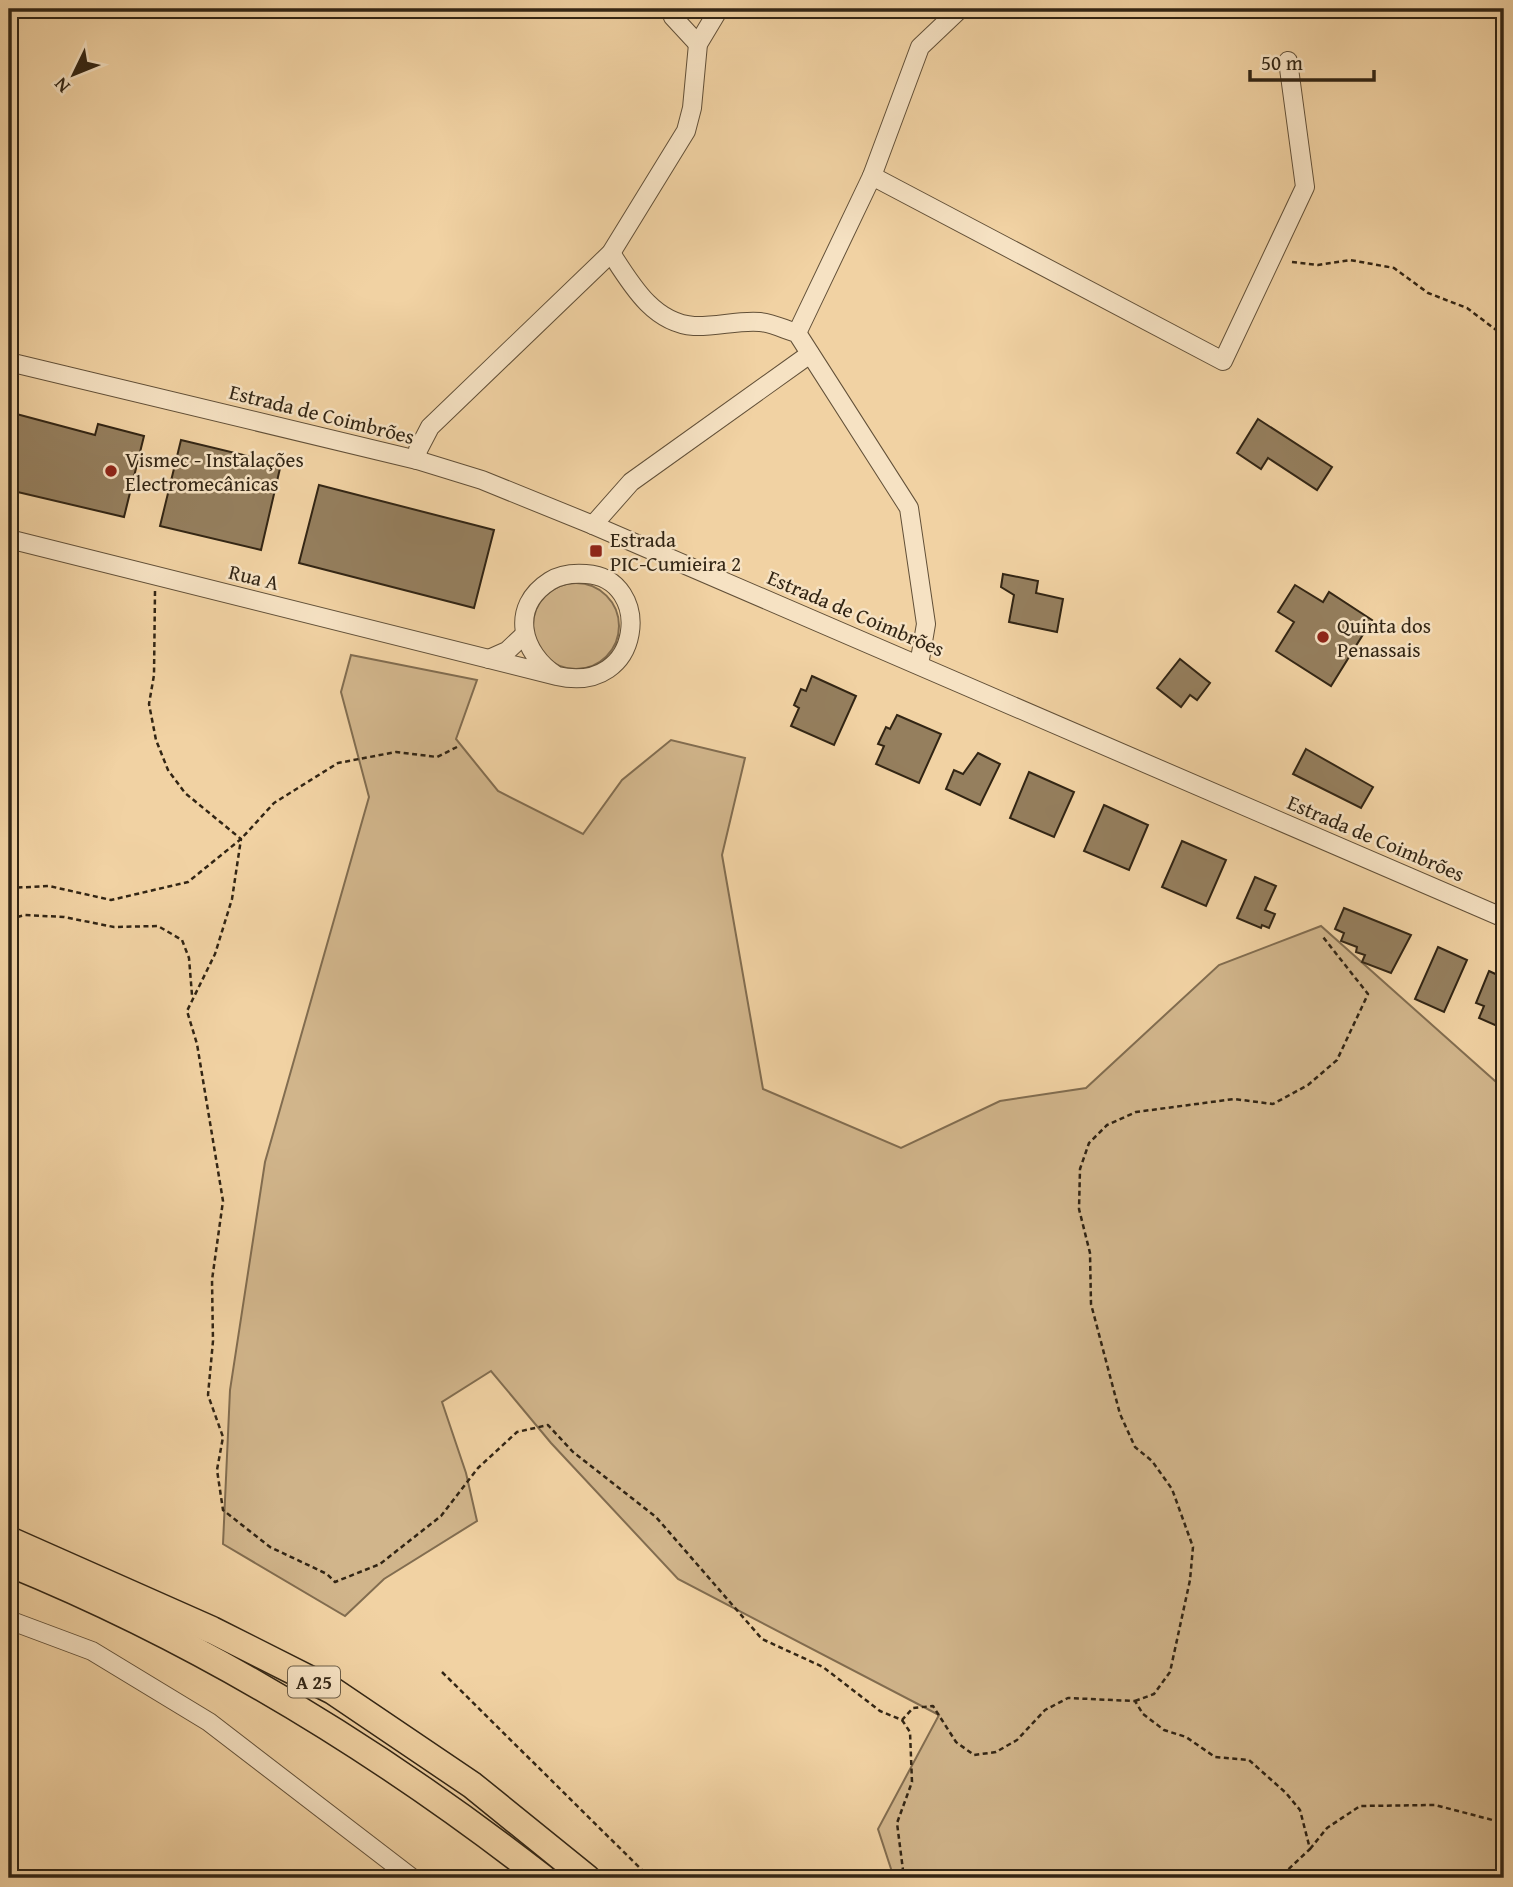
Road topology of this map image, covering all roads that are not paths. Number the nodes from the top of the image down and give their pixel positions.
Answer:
1 (670, 9) edge
2 (719, 9) edge
3 (960, 9) edge
4 (698, 44) junction
5 (1288, 61) dead end
6 (872, 176) junction
7 (611, 253) junction
8 (797, 333) junction
9 (810, 354) junction
10 (9, 362) edge
11 (417, 460) junction
12 (593, 525) junction
13 (9, 539) edge
14 (524, 635) junction
15 (489, 659) junction
16 (919, 665) junction
17 (557, 676) junction
18 (1504, 918) edge
19 (9, 1540) edge
20 (9, 1563) edge
21 (9, 1620) edge
22 (412, 1878) edge
23 (543, 1878) edge
24 (587, 1878) edge

1 - 4 street
2 - 4 street
3 - 6 street
4 - 7 street
5 - 6 street
6 - 8 street
7 - 8 street
7 - 11 street
8 - 9 street
9 - 12 street
9 - 16 street
10 - 11 street, Estrada de Coimbrões
11 - 12 street, Estrada de Coimbrões
12 - 16 street, Estrada de Coimbrões
13 - 15 street, Rua A
14 - 15 street
14 - 17 street
14 - 17 street
15 - 17 street, Rua A
16 - 18 street, Estrada de Coimbrões
19 - 24 highway, A 25
20 - 23 highway, A 25
21 - 22 street

